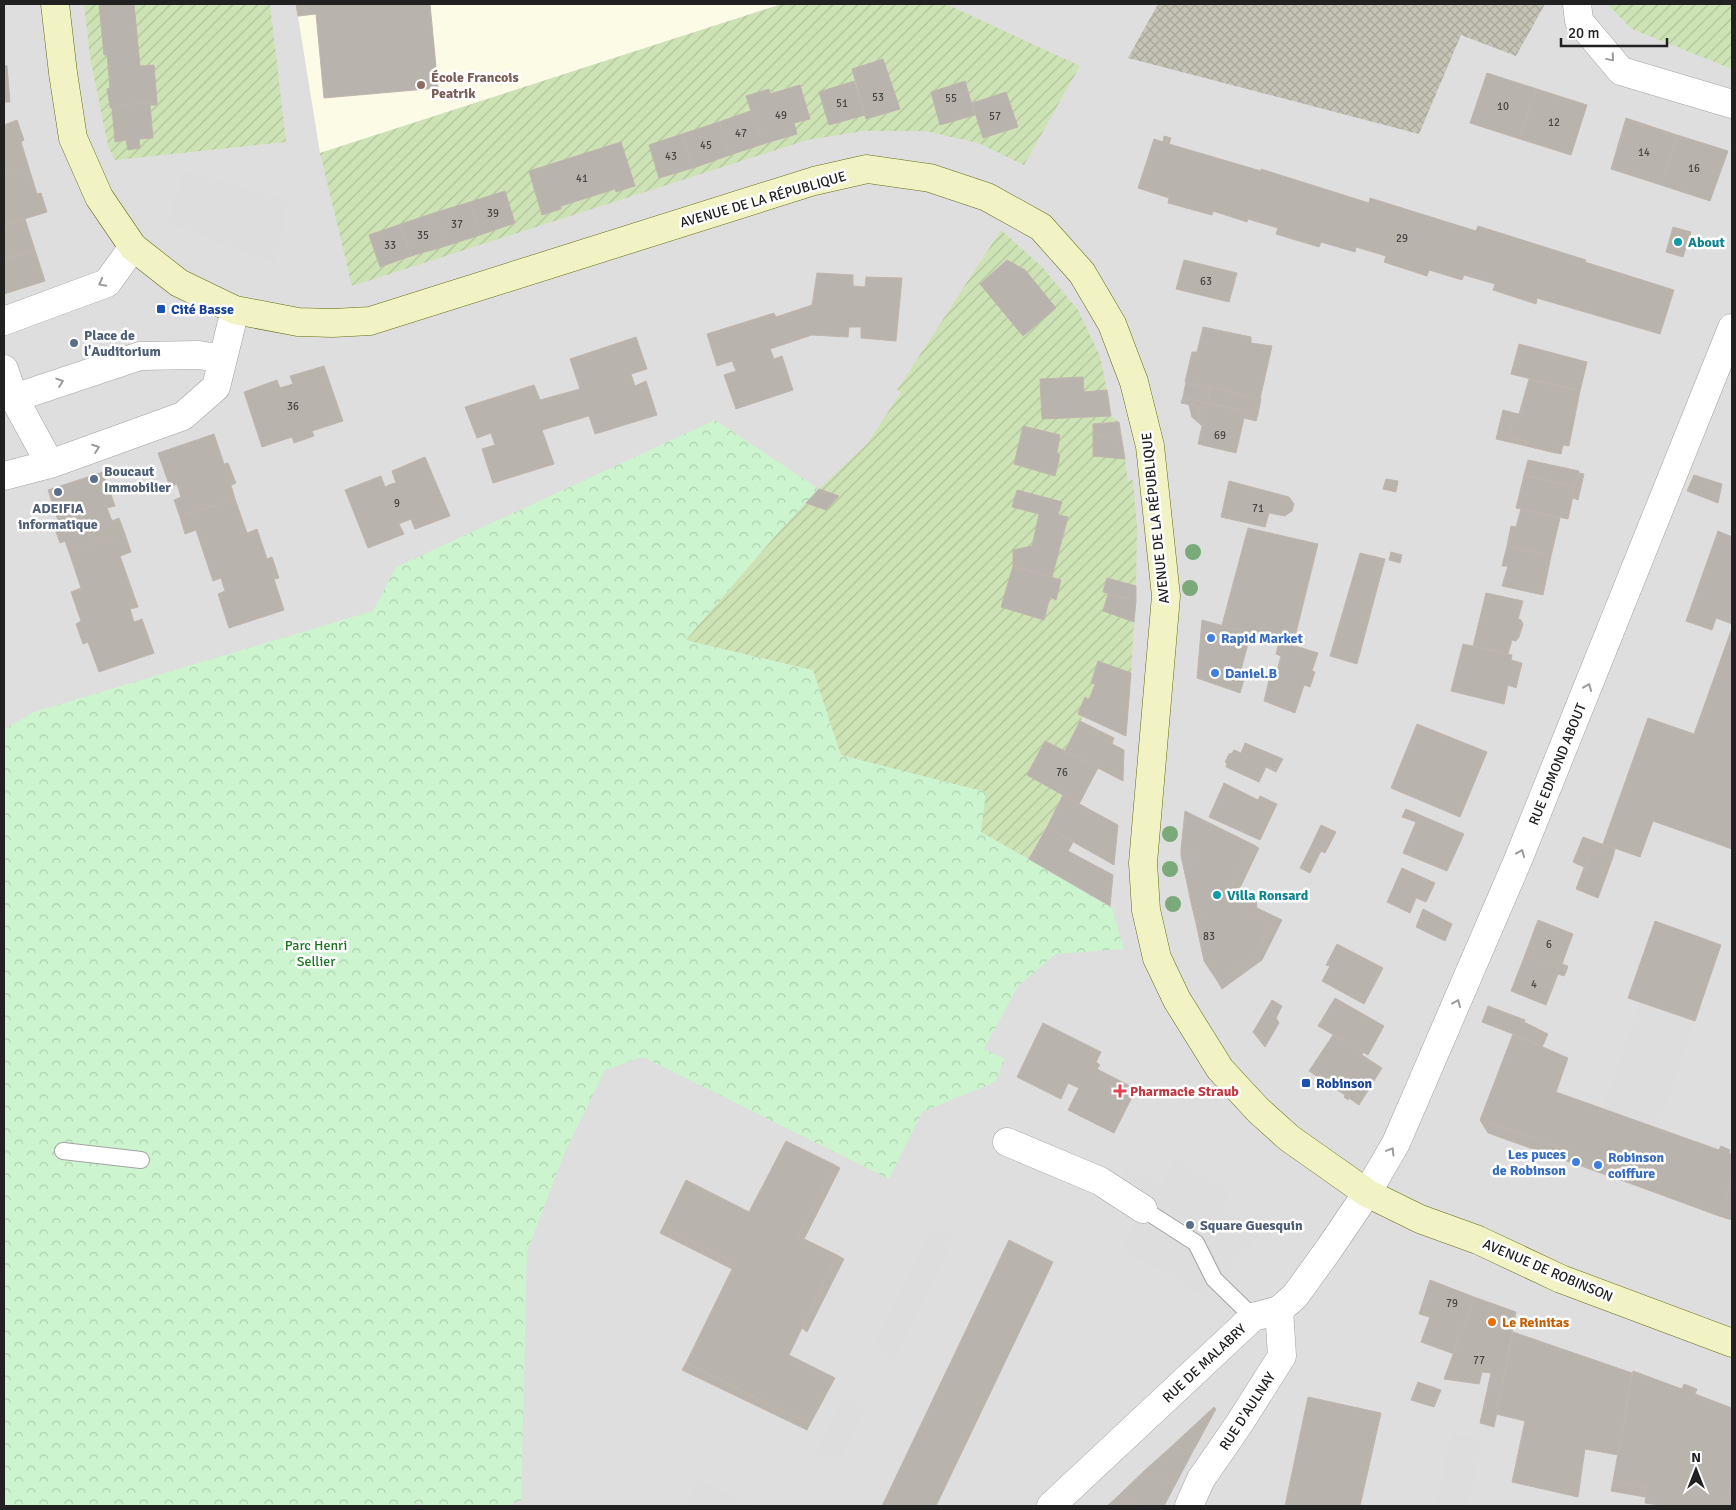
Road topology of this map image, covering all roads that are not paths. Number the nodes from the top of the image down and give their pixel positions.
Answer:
1 (56, 4) edge
2 (1577, 4) edge
3 (1732, 104) edge
4 (133, 247) junction
5 (235, 310) junction
6 (4, 321) edge
7 (1732, 328) edge
8 (223, 359) junction
9 (4, 370) edge
10 (14, 398) junction
11 (50, 464) junction
12 (4, 476) edge
13 (1007, 1142) dead end
14 (63, 1151) dead end
15 (141, 1160) dead end
16 (1366, 1193) junction
17 (1144, 1209) joint
18 (1280, 1310) junction
19 (1253, 1318) junction
20 (1732, 1342) edge
21 (1050, 1506) edge
22 (1189, 1506) edge

1 - 4 street, AVENUE DE LA RÉPUBLIQUE
2 -> 3 street
4 - 5 street, AVENUE DE LA RÉPUBLIQUE
4 -> 6 street
5 - 8 street
5 - 16 street, AVENUE DE LA RÉPUBLIQUE
16 -> 7 street, RUE EDMOND ABOUT
10 -> 8 street
11 -> 8 street
9 - 10 street
10 - 11 street
11 - 12 street
13 - 17 street
14 - 15 lane
16 - 18 street, RUE DE MALABRY
16 - 20 street, AVENUE DE ROBINSON
17 - 19 lane
18 - 19 street, RUE DE MALABRY
18 - 22 street, RUE D'AULNAY
19 - 21 street, RUE DE MALABRY

